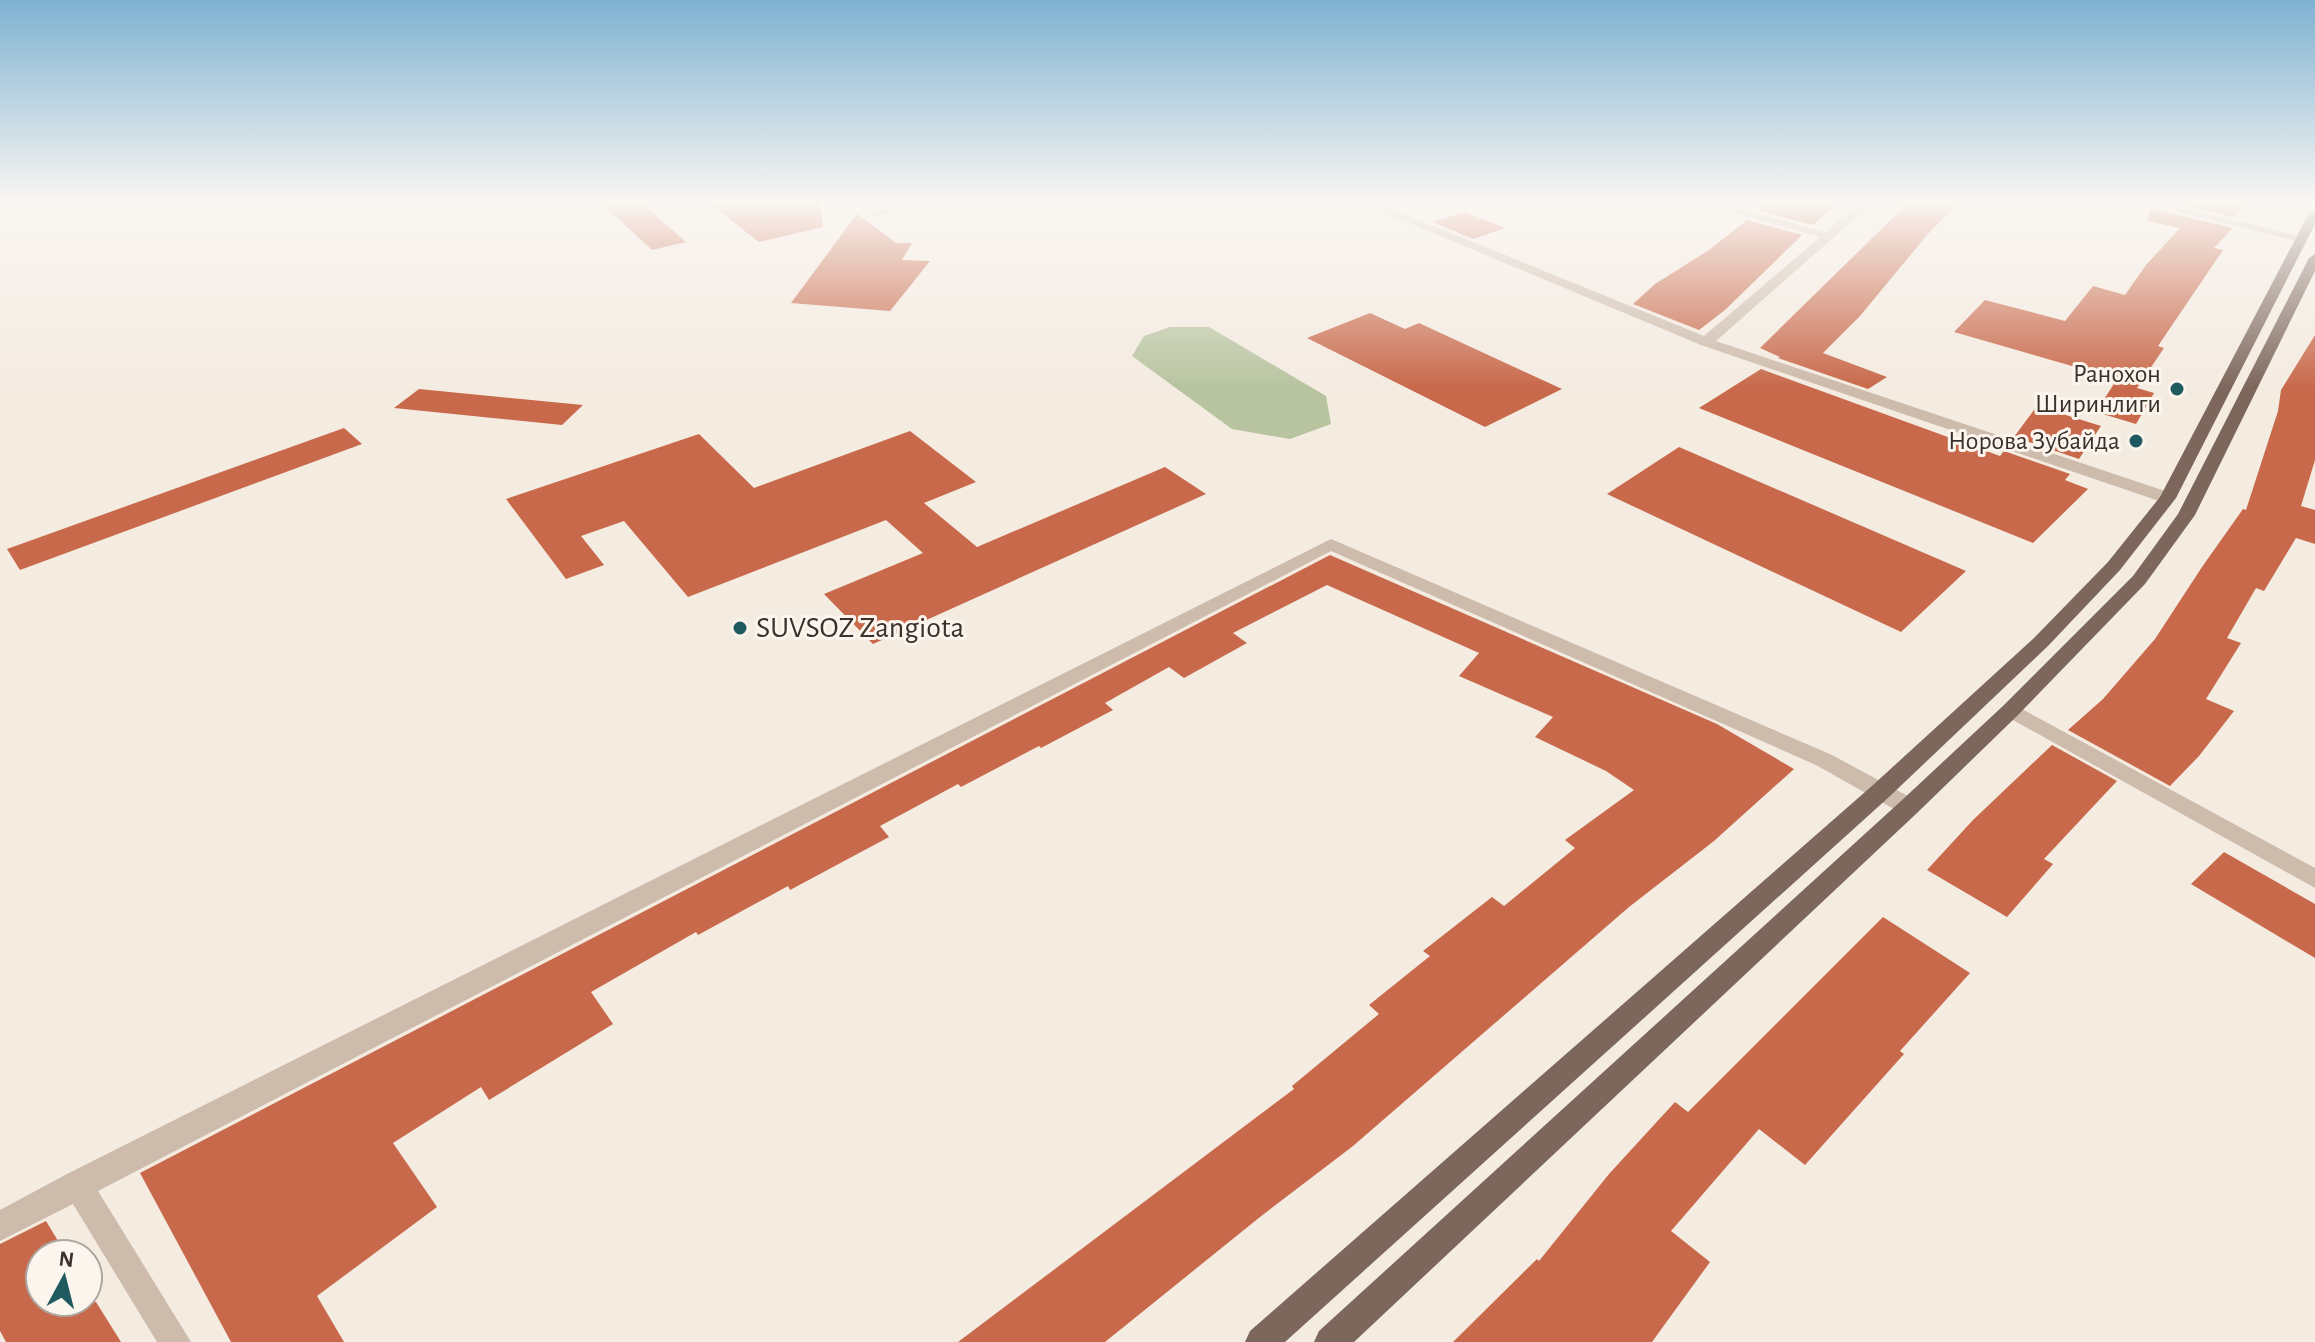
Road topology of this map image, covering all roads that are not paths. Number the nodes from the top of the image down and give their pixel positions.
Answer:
1 (1518, 263) edge
2 (1798, 263) edge
3 (2288, 263) edge
4 (2313, 263) edge
5 (1706, 342) junction
6 (2168, 498) junction
7 (2011, 710) junction
8 (1881, 791) junction
9 (1909, 807) junction
10 (2315, 879) edge
11 (77, 1184) junction
12 (0, 1226) edge
13 (175, 1342) edge
14 (1261, 1342) edge
15 (1330, 1342) edge

1 - 5 street
2 - 5 street
3 - 6 main road
4 - 7 main road
5 - 6 street
6 - 8 main road
7 - 9 main road
7 - 10 street
8 - 9 street
8 - 11 street
8 - 14 main road
9 - 15 main road
11 - 12 street
11 - 13 street

